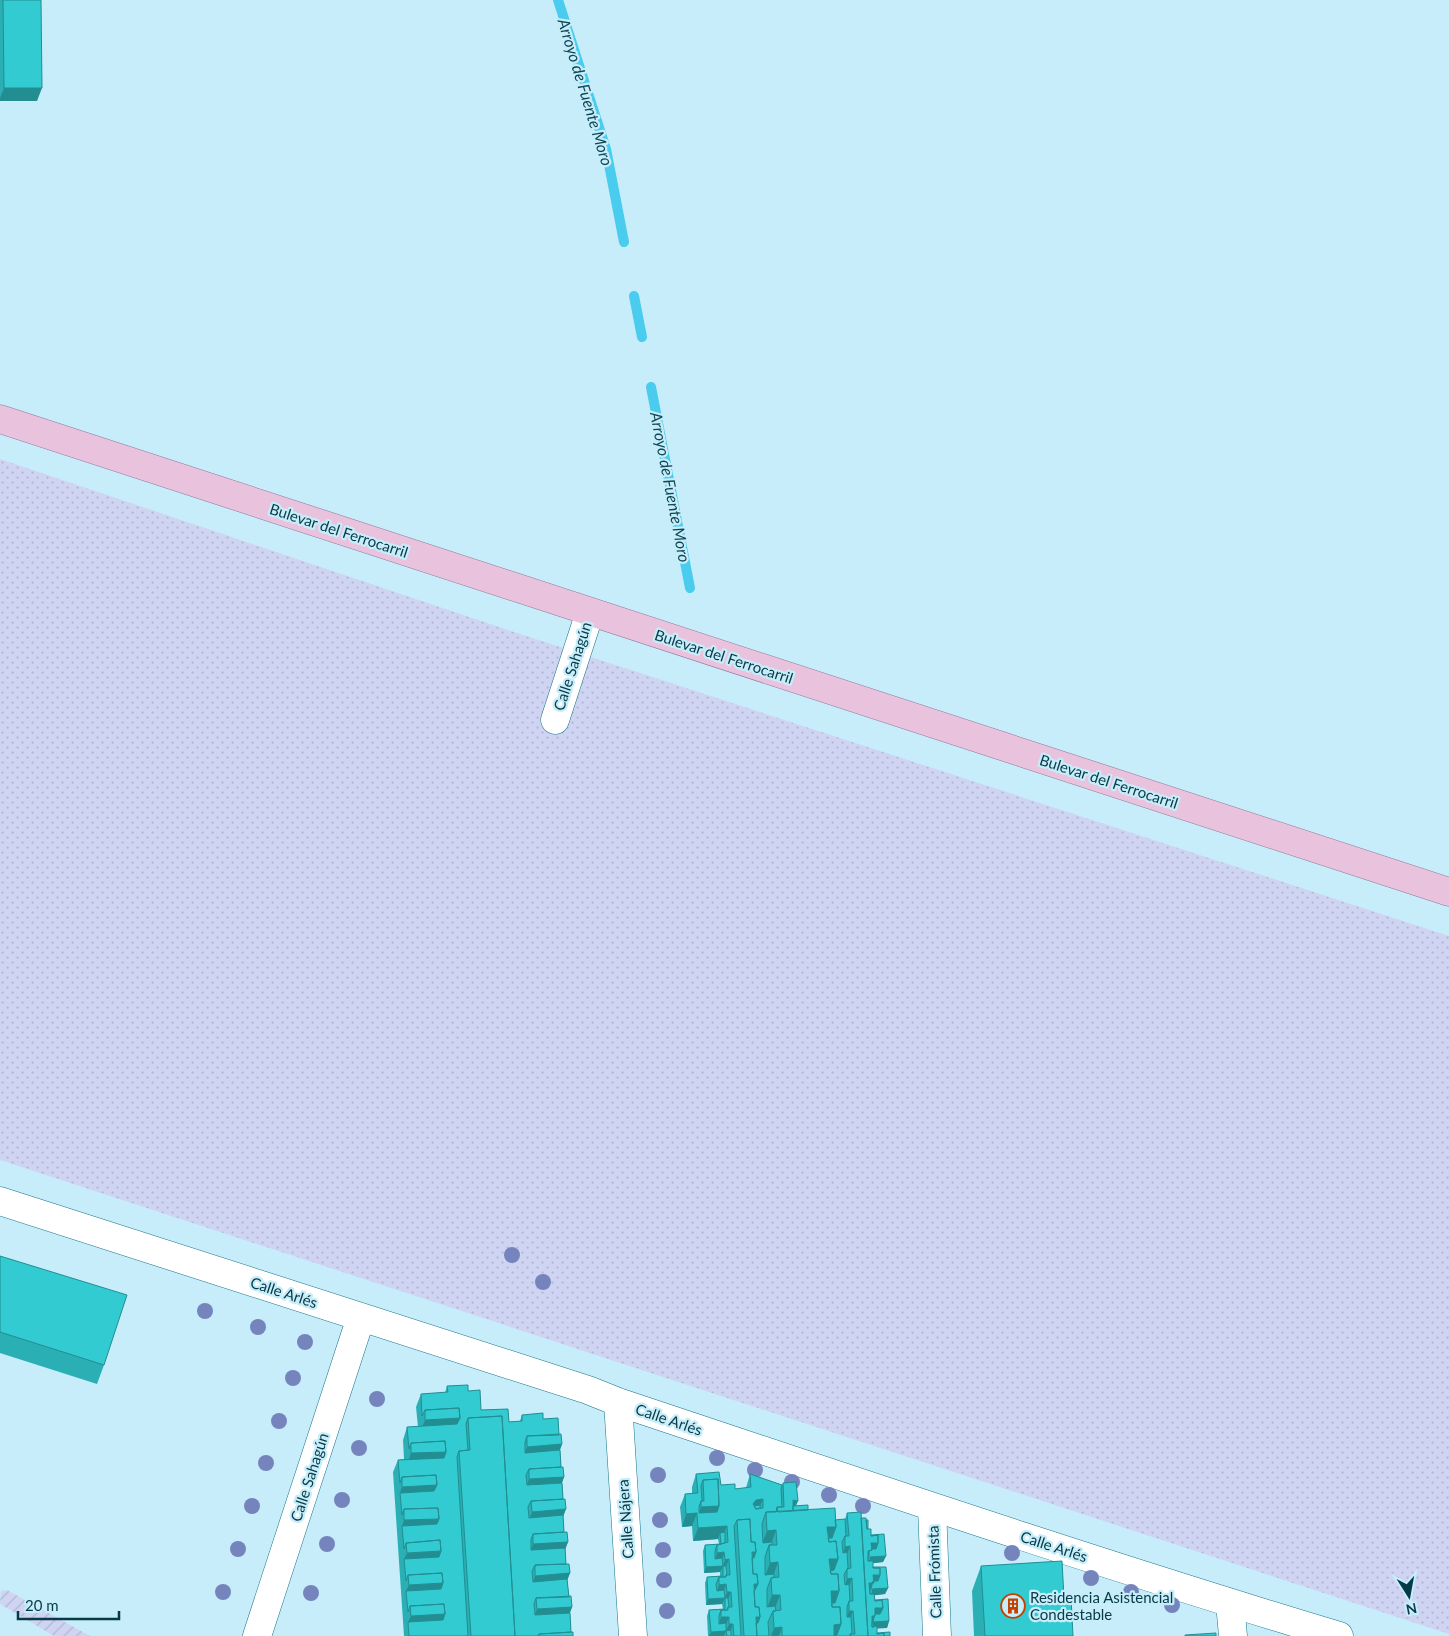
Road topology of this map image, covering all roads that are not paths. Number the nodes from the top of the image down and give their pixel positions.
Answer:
1 (0, 419) edge
2 (590, 612) junction
3 (555, 720) dead end
4 (1449, 892) edge
5 (0, 1201) edge
6 (360, 1317) junction
7 (618, 1402) junction
8 (932, 1507) junction
9 (1230, 1603) junction
10 (257, 1636) edge
11 (633, 1636) edge
12 (937, 1636) edge
13 (1233, 1636) edge
14 (1339, 1636) edge

1 - 2 main road, Bulevar del Ferrocarril
2 - 3 street, Calle Sahagún
2 - 4 main road, Bulevar del Ferrocarril
5 - 6 street, Calle Arlés
6 - 7 street, Calle Arlés
6 - 10 street, Calle Sahagún
7 - 8 street, Calle Arlés
7 - 11 street, Calle Nájera
8 - 9 street, Calle Arlés
8 - 12 street, Calle Frómista
9 - 13 street
9 - 14 street, Calle Arlés

